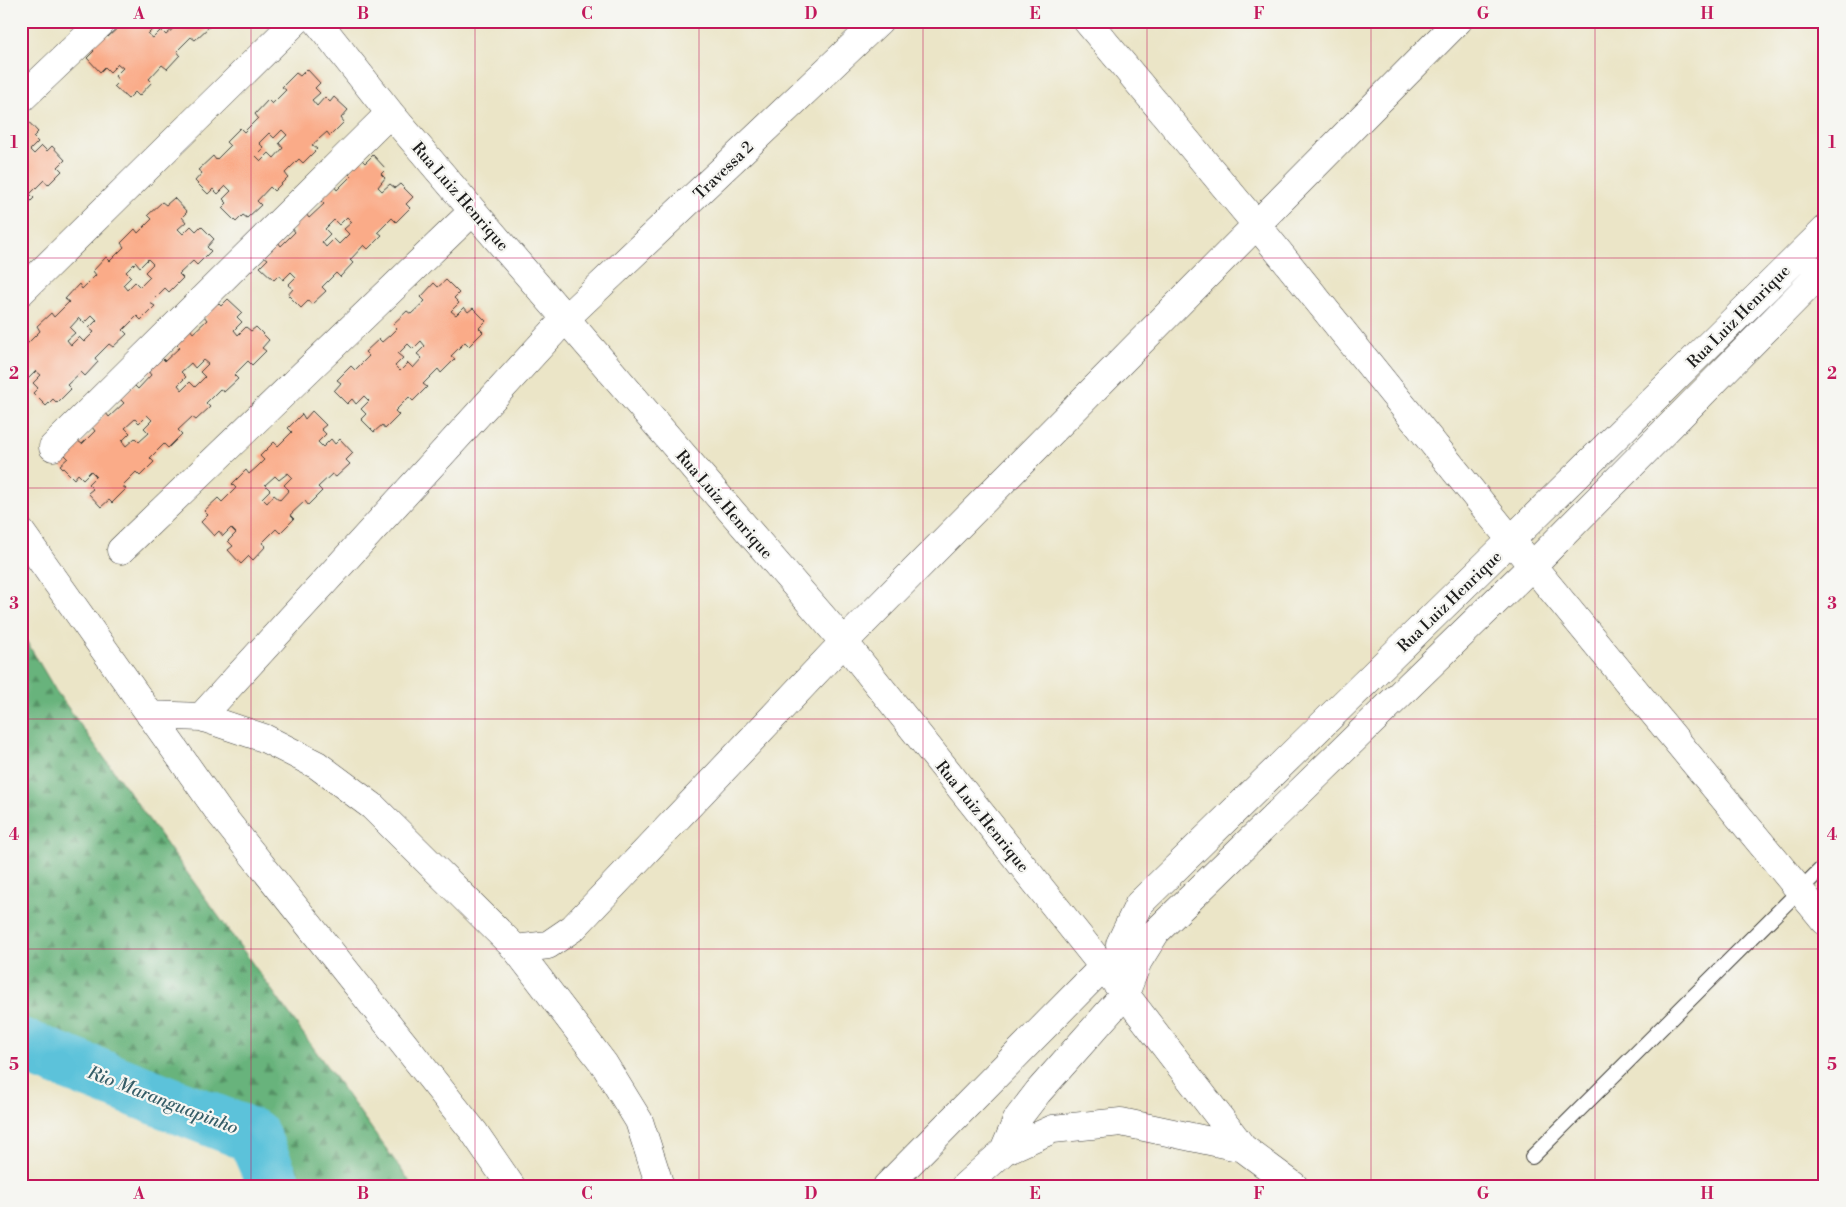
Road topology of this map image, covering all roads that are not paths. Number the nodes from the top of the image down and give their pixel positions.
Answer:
1 (103, 21) edge
2 (296, 21) edge
3 (316, 21) edge
4 (879, 21) edge
5 (1087, 21) edge
6 (1458, 21) edge
7 (21, 99) edge
8 (390, 113) junction
9 (473, 211) junction
10 (1256, 224) junction
11 (1825, 230) edge
12 (1825, 269) edge
13 (21, 292) edge
14 (566, 318) junction
15 (52, 447) dead end
16 (21, 532) edge
17 (1511, 540) junction
18 (121, 550) dead end
19 (1533, 565) junction
20 (844, 642) junction
21 (150, 715) junction
22 (201, 717) junction
23 (1825, 865) edge
24 (1799, 890) junction
25 (1825, 921) edge
26 (516, 949) junction
27 (1103, 967) junction
28 (1125, 994) junction
29 (1244, 1148) junction
30 (1004, 1151) junction
31 (1532, 1157) dead end
32 (511, 1186) edge
33 (660, 1186) edge
34 (887, 1186) edge
35 (965, 1186) edge
36 (1294, 1186) edge

1 - 7 street
2 - 13 street
3 - 8 street, Rua Luiz Henrique
4 - 14 street, Travessa 2
5 - 10 street
6 - 10 street
8 - 9 street, Rua Luiz Henrique
8 - 15 street
9 - 14 street, Rua Luiz Henrique
9 - 18 street
10 - 17 street
10 - 20 street
11 - 17 street, Rua Luiz Henrique
12 - 19 street, Rua Luiz Henrique
14 - 20 street, Rua Luiz Henrique
14 - 22 street, Travessa 2
16 - 21 street
17 - 19 street
17 - 28 street, Rua Luiz Henrique
19 - 24 street
19 - 28 street, Rua Luiz Henrique
20 - 26 street
20 - 27 street, Rua Luiz Henrique
21 - 22 street
21 - 32 street
22 - 26 street
23 - 24 lane
24 - 25 street
24 - 31 lane
26 - 33 street
27 - 28 street, Rua Luiz Henrique
27 - 34 street
28 - 29 street, Rua Luiz Henrique
28 - 30 street, Rua Luiz Henrique
29 - 30 street
29 - 36 street, Rua Luiz Henrique
30 - 35 street

